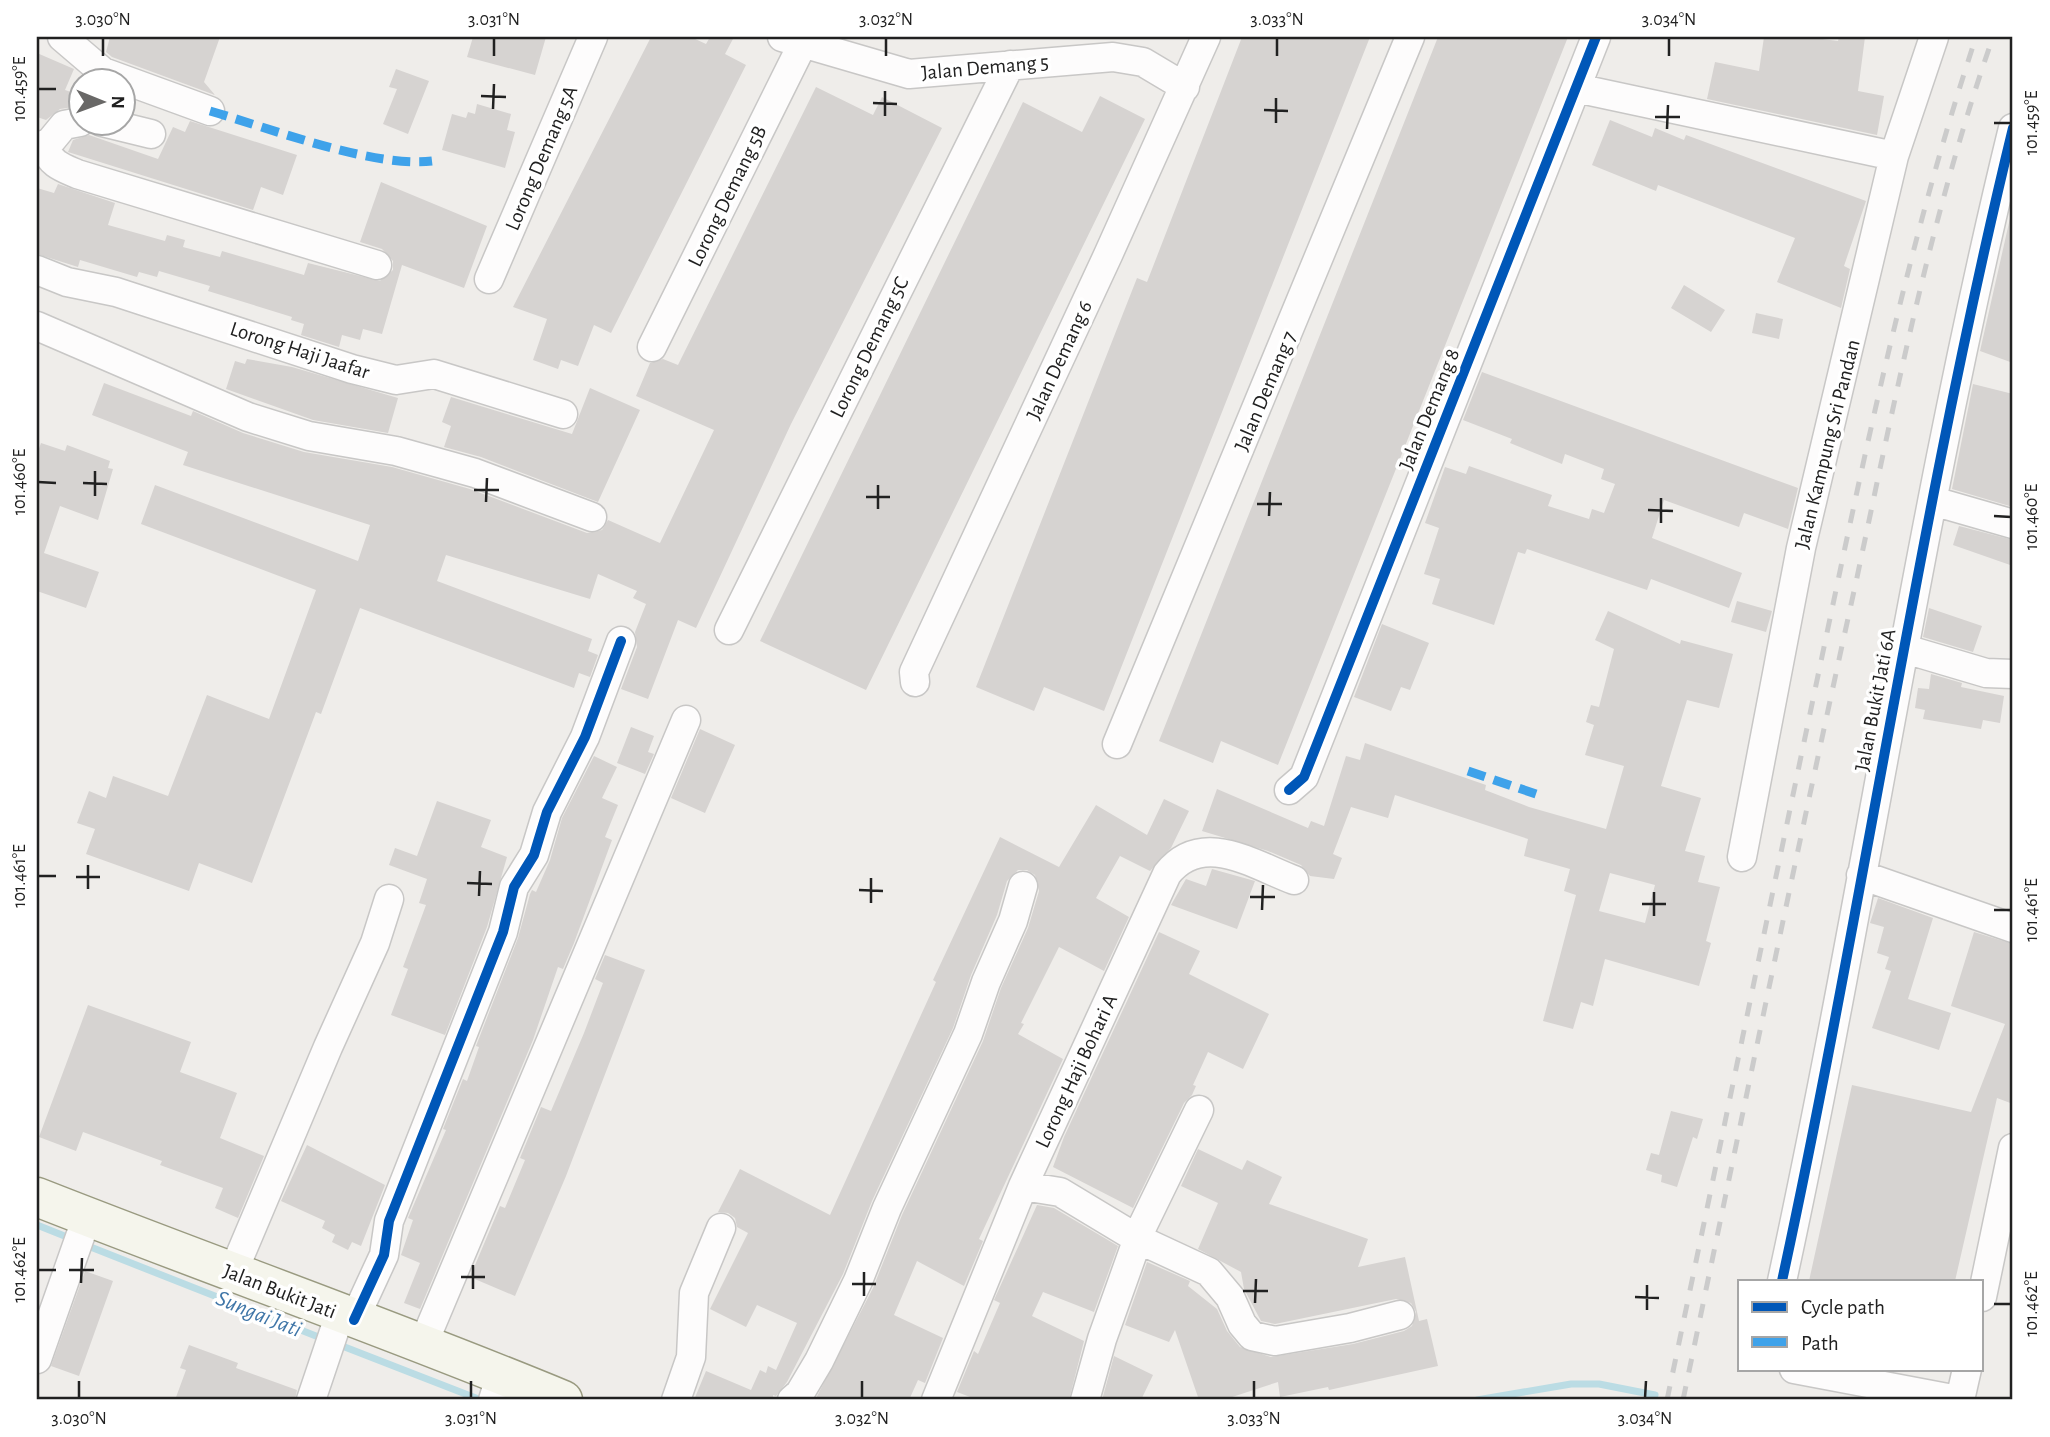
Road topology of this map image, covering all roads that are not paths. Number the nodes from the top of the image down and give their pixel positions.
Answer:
1 (62, 37) edge
2 (593, 37) edge
3 (1206, 37) edge
4 (1410, 37) edge
5 (1596, 37) edge
6 (1934, 37) edge
7 (792, 41) edge
8 (1010, 65) junction
9 (1185, 87) junction
10 (1576, 88) junction
11 (210, 111) dead end
12 (66, 125) edge
13 (2013, 128) edge
14 (136, 130) edge
15 (150, 134) dead end
16 (41, 146) edge
17 (1894, 156) junction
18 (377, 265) dead end
19 (37, 270) edge
20 (489, 279) dead end
21 (37, 326) edge
22 (652, 347) dead end
23 (563, 414) dead end
24 (1933, 501) junction
25 (592, 517) dead end
26 (2013, 524) edge
27 (729, 630) dead end
28 (621, 641) dead end
29 (1905, 649) junction
30 (2013, 674) edge
31 (915, 682) dead end
32 (686, 720) dead end
33 (1117, 744) dead end
34 (1289, 789) dead end
35 (1742, 857) dead end
36 (1861, 875) junction
37 (1294, 880) dead end
38 (1023, 886) dead end
39 (389, 899) dead end
40 (2013, 928) edge
41 (1199, 1110) dead end
42 (2013, 1148) edge
43 (1023, 1186) junction
44 (37, 1197) edge
45 (722, 1228) dead end
46 (81, 1232) junction
47 (1138, 1239) junction
48 (233, 1272) junction
49 (1782, 1280) edge
50 (1983, 1292) edge
51 (1400, 1315) dead end
52 (339, 1329) junction
53 (424, 1342) junction
54 (37, 1359) edge
55 (1800, 1370) edge
56 (1967, 1370) edge
57 (496, 1390) edge
58 (311, 1400) edge
59 (563, 1400) edge
60 (676, 1400) edge
61 (792, 1400) edge
62 (936, 1400) edge
63 (1085, 1400) edge
64 (1959, 1400) edge

1 - 11 street
2 - 20 street, Lorong Demang 5A
3 - 9 street, Jalan Demang 6
4 - 33 street, Jalan Demang 7
5 - 10 street, Jalan Demang 8
6 - 17 street, Jalan Kampung Sri Pandan
7 - 8 street, Jalan Demang 5
7 - 22 street, Lorong Demang 5B
8 - 9 street, Jalan Demang 5
8 - 27 street, Lorong Demang 5C
9 - 31 street, Jalan Demang 6
10 - 17 street
10 - 34 street, Jalan Demang 8
12 - 16 street
13 - 24 street, Jalan Bukit Jati 6A
14 - 15 street
16 - 18 street
17 - 35 street, Jalan Kampung Sri Pandan
19 - 23 street, Lorong Haji Jaafar
21 - 25 street
24 - 26 street
24 - 29 street, Jalan Bukit Jati 6A
28 - 52 street
29 - 30 street
29 - 36 street, Jalan Bukit Jati 6A
32 - 53 street
36 - 40 street
36 - 49 street, Jalan Bukit Jati 6A
37 - 43 street, Lorong Haji Bohari A
38 - 61 street
39 - 48 street
41 - 47 street
42 - 50 street
43 - 47 street
43 - 62 street, Lorong Haji Bohari A
44 - 46 street, Jalan Bukit Jati
45 - 60 street
46 - 48 street, Jalan Bukit Jati
46 - 54 street
47 - 51 street
47 - 63 street
48 - 52 street, Jalan Bukit Jati
52 - 53 street, Jalan Bukit Jati
52 - 58 street
53 - 57 street, Jalan Bukit Jati
55 - 64 street
56 - 64 street
57 - 59 street, Jalan Bukit Jati

